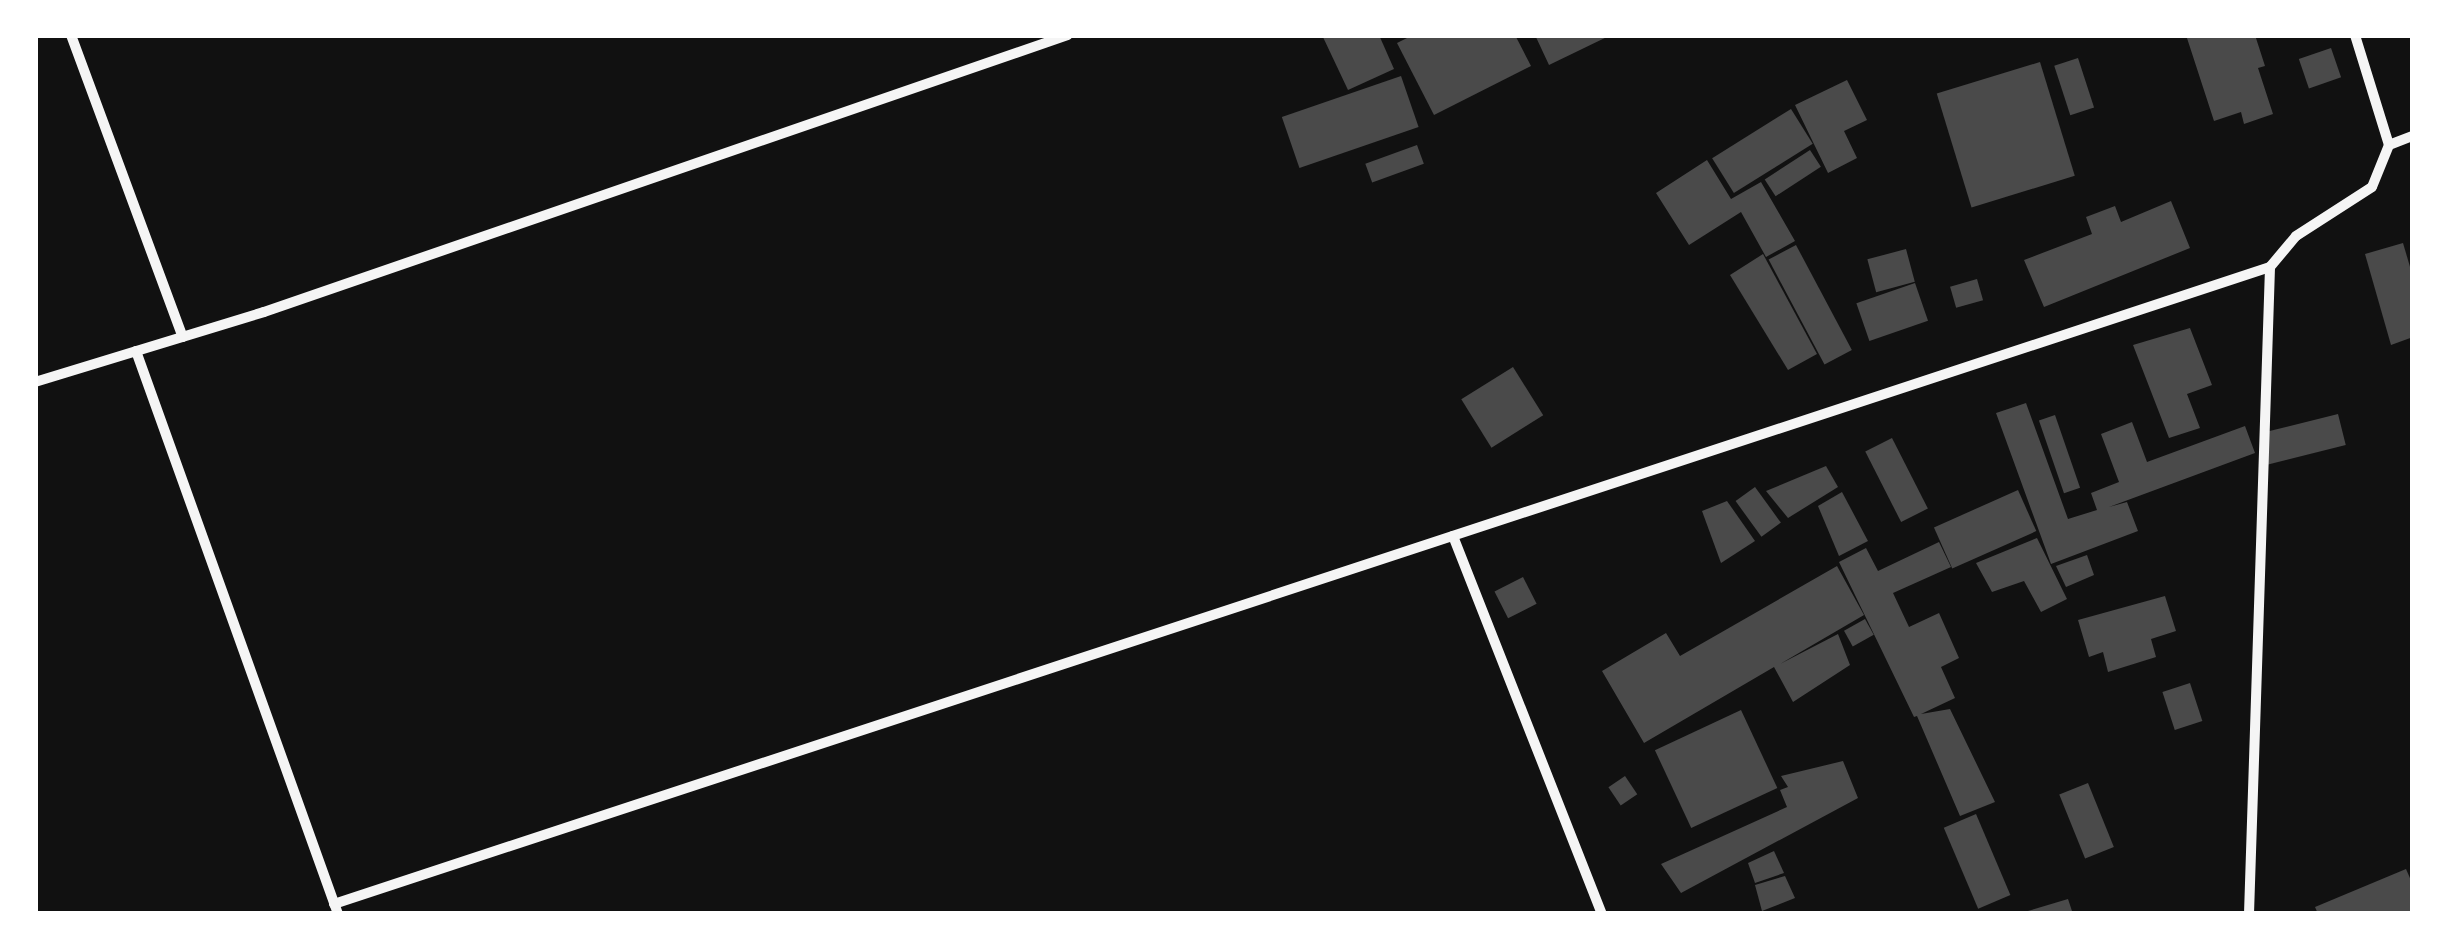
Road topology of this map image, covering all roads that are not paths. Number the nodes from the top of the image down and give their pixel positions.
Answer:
1 (71, 35) edge
2 (1068, 35) edge
3 (2355, 35) edge
4 (2413, 136) edge
5 (2389, 145) junction
6 (2270, 267) junction
7 (183, 337) junction
8 (136, 352) junction
9 (35, 382) edge
10 (1453, 536) junction
11 (336, 909) edge
12 (1602, 914) edge
13 (2249, 914) edge

1 - 7 street
2 - 7 street
3 - 5 street
4 - 5 street
5 - 6 street
6 - 10 street
6 - 13 street
7 - 8 street
8 - 9 street
8 - 11 street
10 - 11 street
10 - 12 street

